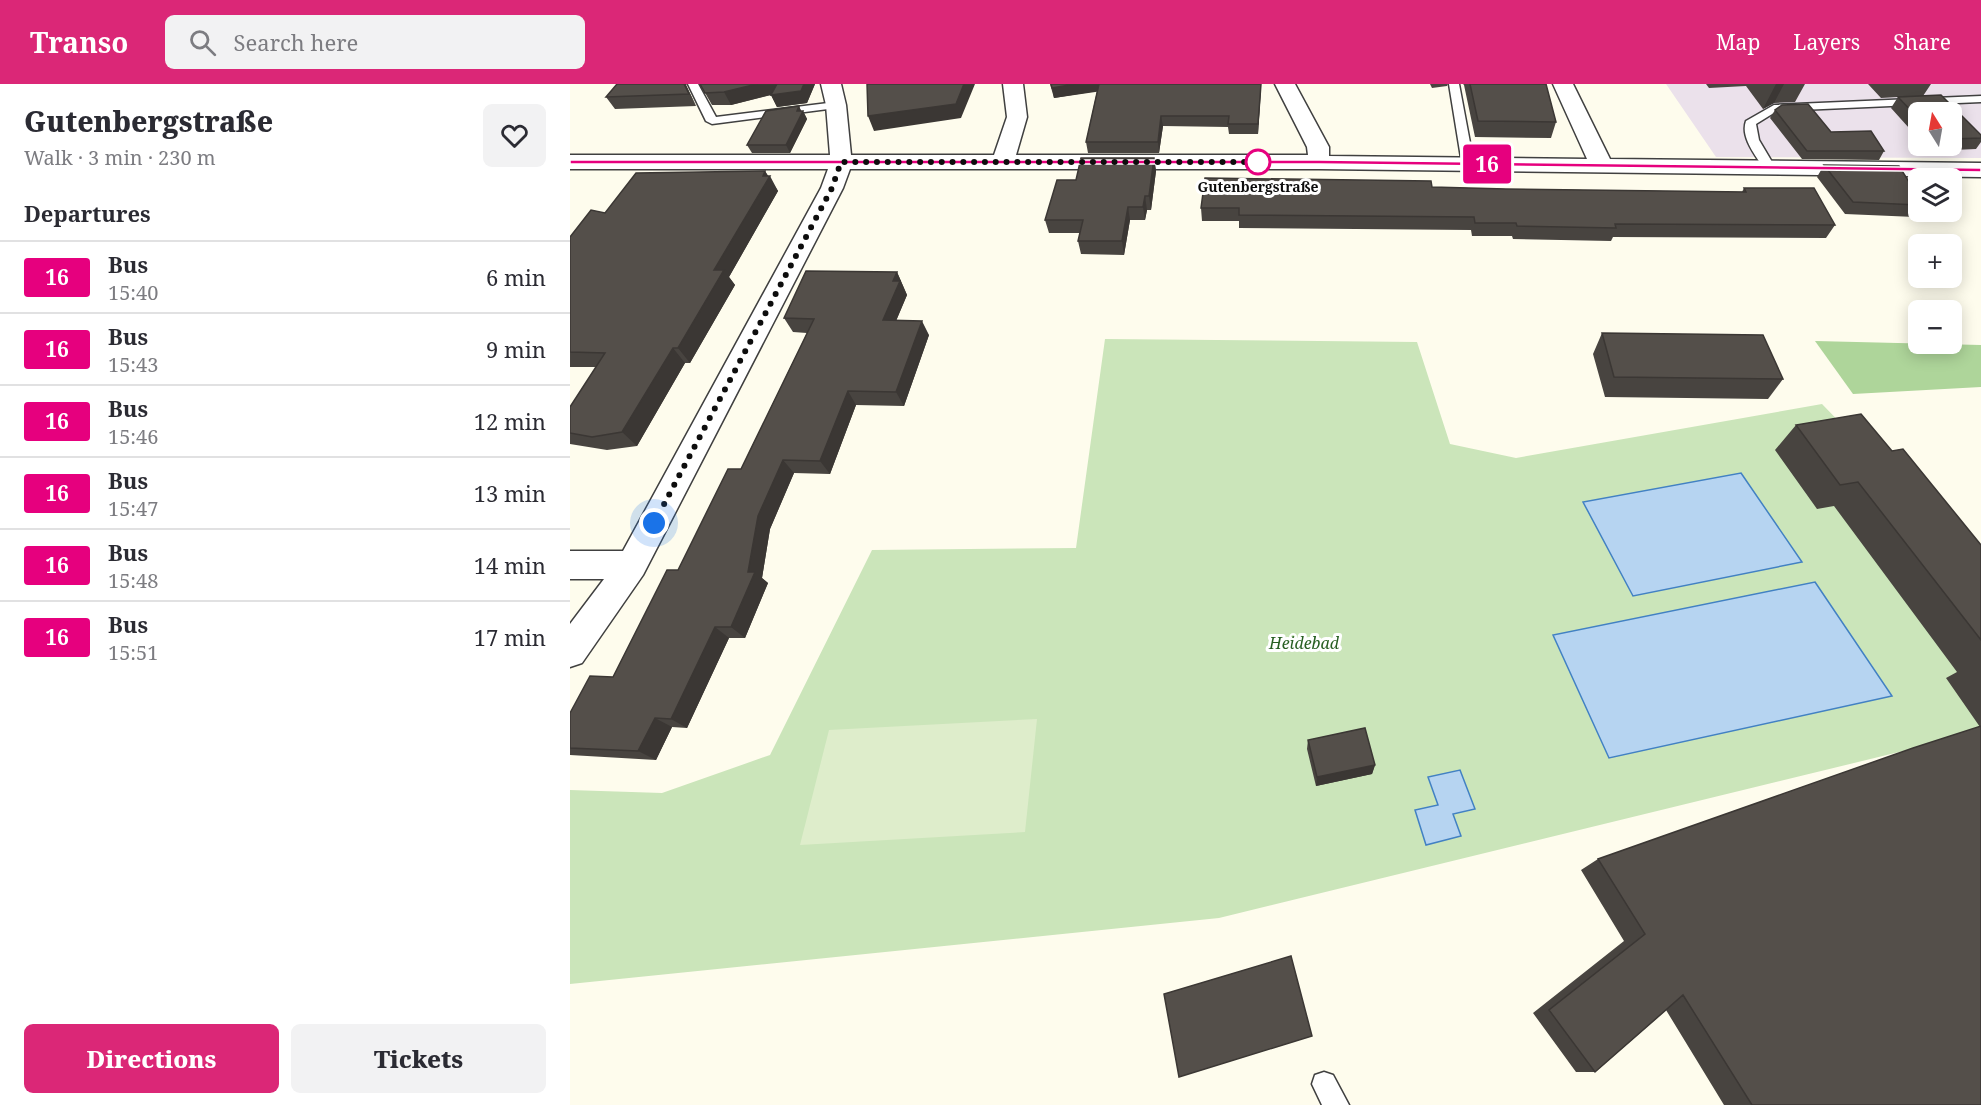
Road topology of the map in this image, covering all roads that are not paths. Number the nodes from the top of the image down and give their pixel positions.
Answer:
1 (693, 84) edge
2 (831, 84) edge
3 (1013, 84) edge
4 (1285, 84) edge
5 (1454, 84) edge
6 (1563, 84) edge
7 (1981, 99) edge
8 (836, 105) junction
9 (570, 162) edge
10 (841, 162) junction
11 (1003, 162) junction
12 (1319, 162) junction
13 (1467, 164) junction
14 (1601, 164) junction
15 (1768, 167) junction
16 (1981, 170) edge
17 (570, 565) edge
18 (632, 565) junction
19 (570, 652) edge

1 - 8 lane
2 - 8 street
3 - 11 street
4 - 12 street
5 - 13 lane
6 - 14 street
7 - 15 lane
8 - 10 street
9 - 10 street
10 - 11 street
10 - 18 street
11 - 12 street
12 - 13 street
13 - 14 street
14 - 15 street
15 - 16 street
17 - 18 street
18 - 19 street

